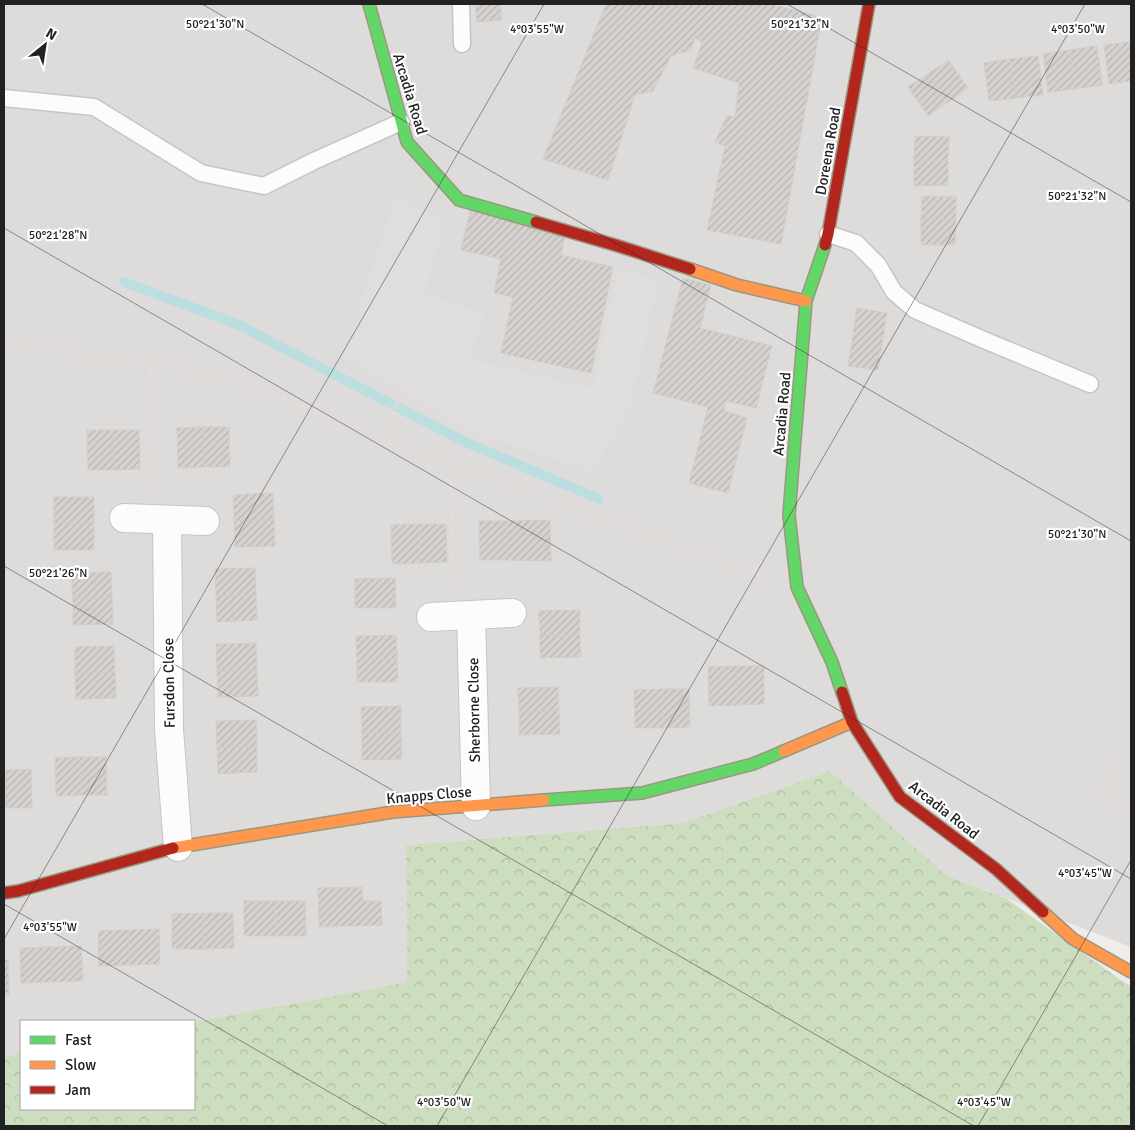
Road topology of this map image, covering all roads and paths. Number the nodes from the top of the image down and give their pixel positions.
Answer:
1 (369, 4) edge
2 (461, 4) edge
3 (870, 4) edge
4 (462, 44) dead end
5 (4, 98) edge
6 (401, 122) junction
7 (828, 234) junction
8 (806, 301) junction
9 (4, 344) edge
10 (152, 363) junction
11 (1090, 384) dead end
12 (402, 392) dead end
13 (384, 438) junction
14 (451, 463) junction
15 (124, 518) dead end
16 (167, 520) junction
17 (205, 521) dead end
18 (797, 587) junction
19 (512, 613) dead end
20 (472, 615) junction
21 (431, 617) dead end
22 (852, 722) junction
23 (1131, 768) edge
24 (476, 806) junction
25 (1131, 813) edge
26 (178, 847) junction
27 (4, 892) edge
28 (1130, 970) edge

1 - 6 street, Arcadia Road
2 - 4 lane
3 - 7 street, Doreena Road
5 - 6 lane
6 - 8 street, Arcadia Road
7 - 8 street, Doreena Road
7 - 11 lane
8 - 18 street, Arcadia Road
9 - 10 path
10 - 13 path
10 - 16 path
12 - 13 path
13 - 14 path
14 - 18 path
14 - 20 path
15 - 16 street
16 - 17 street
16 - 26 street, Fursdon Close
18 - 22 street, Arcadia Road
19 - 20 street
20 - 21 street
20 - 24 street, Sherborne Close
22 - 24 street, Knapps Close
22 - 28 street, Arcadia Road
23 - 25 path
24 - 26 street, Knapps Close
26 - 27 street, Knapps Close

